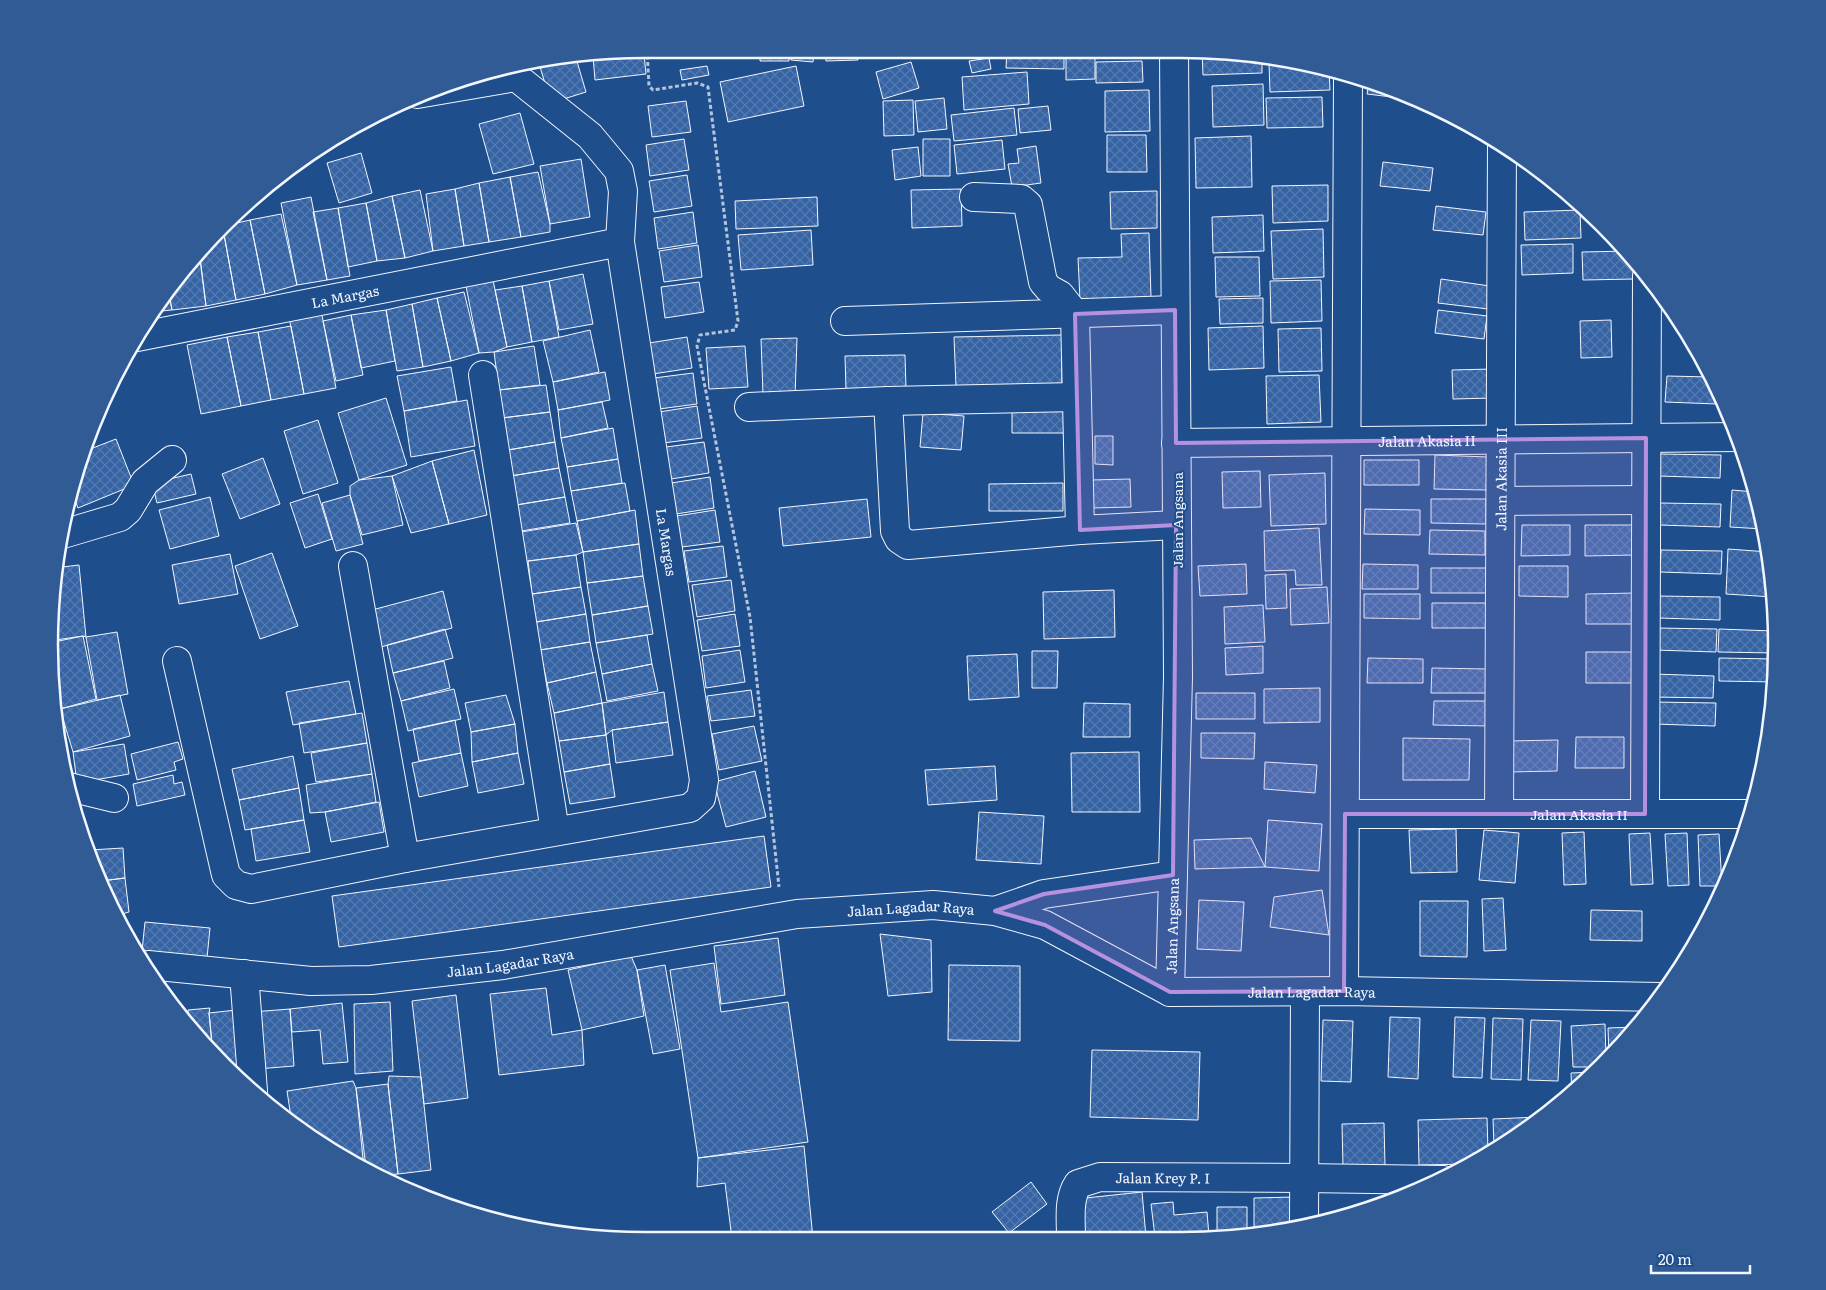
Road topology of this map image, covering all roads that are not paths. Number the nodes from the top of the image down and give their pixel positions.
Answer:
1 (1174, 58) edge
2 (516, 72) edge
3 (1348, 82) edge
4 (1502, 154) edge
5 (974, 197) dead end
6 (620, 242) junction
7 (1647, 287) edge
8 (1175, 310) junction
9 (1075, 314) junction
10 (845, 321) dead end
11 (146, 336) edge
12 (483, 375) dead end
13 (1076, 397) junction
14 (888, 401) junction
15 (749, 407) dead end
16 (1730, 437) edge
17 (1646, 438) junction
18 (1501, 440) junction
19 (1347, 441) junction
20 (1176, 443) junction
21 (172, 460) dead end
22 (1646, 500) junction
23 (1501, 501) junction
24 (1176, 525) junction
25 (1080, 530) junction
26 (69, 532) edge
27 (353, 566) dead end
28 (177, 661) dead end
29 (76, 788) edge
30 (114, 798) dead end
31 (1345, 814) junction
32 (1499, 814) junction
33 (1645, 814) junction
34 (1743, 814) edge
35 (555, 831) junction
36 (405, 858) junction
37 (1173, 875) junction
38 (995, 911) junction
39 (153, 966) edge
40 (244, 974) junction
41 (1344, 991) junction
42 (1170, 992) junction
43 (1305, 992) junction
44 (1651, 997) edge
45 (253, 1082) edge
46 (1303, 1178) junction
47 (1424, 1180) edge
48 (1304, 1219) edge
49 (1071, 1232) edge

1 - 8 street, Jalan Angsana
2 - 6 street
3 - 19 street
4 - 18 street, Jalan Akasia III
5 - 9 street
6 - 11 street, La Margas
6 - 35 street, La Margas
7 - 17 street
8 - 9 street
8 - 20 street, Jalan Angsana
9 - 10 street
9 - 13 street
12 - 35 street
13 - 14 street
13 - 25 street
14 - 15 street
14 - 25 street
16 - 17 street, Jalan Akasia II
17 - 18 street, Jalan Akasia II
17 - 22 street
18 - 19 street, Jalan Akasia II
18 - 23 street, Jalan Akasia III
19 - 20 street, Jalan Akasia II
19 - 31 street
20 - 24 street, Jalan Angsana
21 - 26 street
22 - 23 street
22 - 33 street
23 - 32 street, Jalan Akasia III
24 - 25 street
24 - 37 street, Jalan Angsana
27 - 36 street
28 - 36 street, La Margas
29 - 30 street
31 - 32 street, Jalan Akasia II
31 - 41 street
32 - 33 street, Jalan Akasia II
33 - 34 street, Jalan Akasia II
35 - 36 street, La Margas
37 - 38 street
37 - 42 street, Jalan Angsana
38 - 40 street, Jalan Lagadar Raya
38 - 42 street, Jalan Lagadar Raya
39 - 40 street, Jalan Lagadar Raya
40 - 45 street
41 - 43 street, Jalan Lagadar Raya
41 - 44 street, Jalan Lagadar Raya
42 - 43 street, Jalan Lagadar Raya
43 - 46 street
46 - 47 street, Jalan Krey P. I
46 - 48 street
46 - 49 street, Jalan Krey P. I

